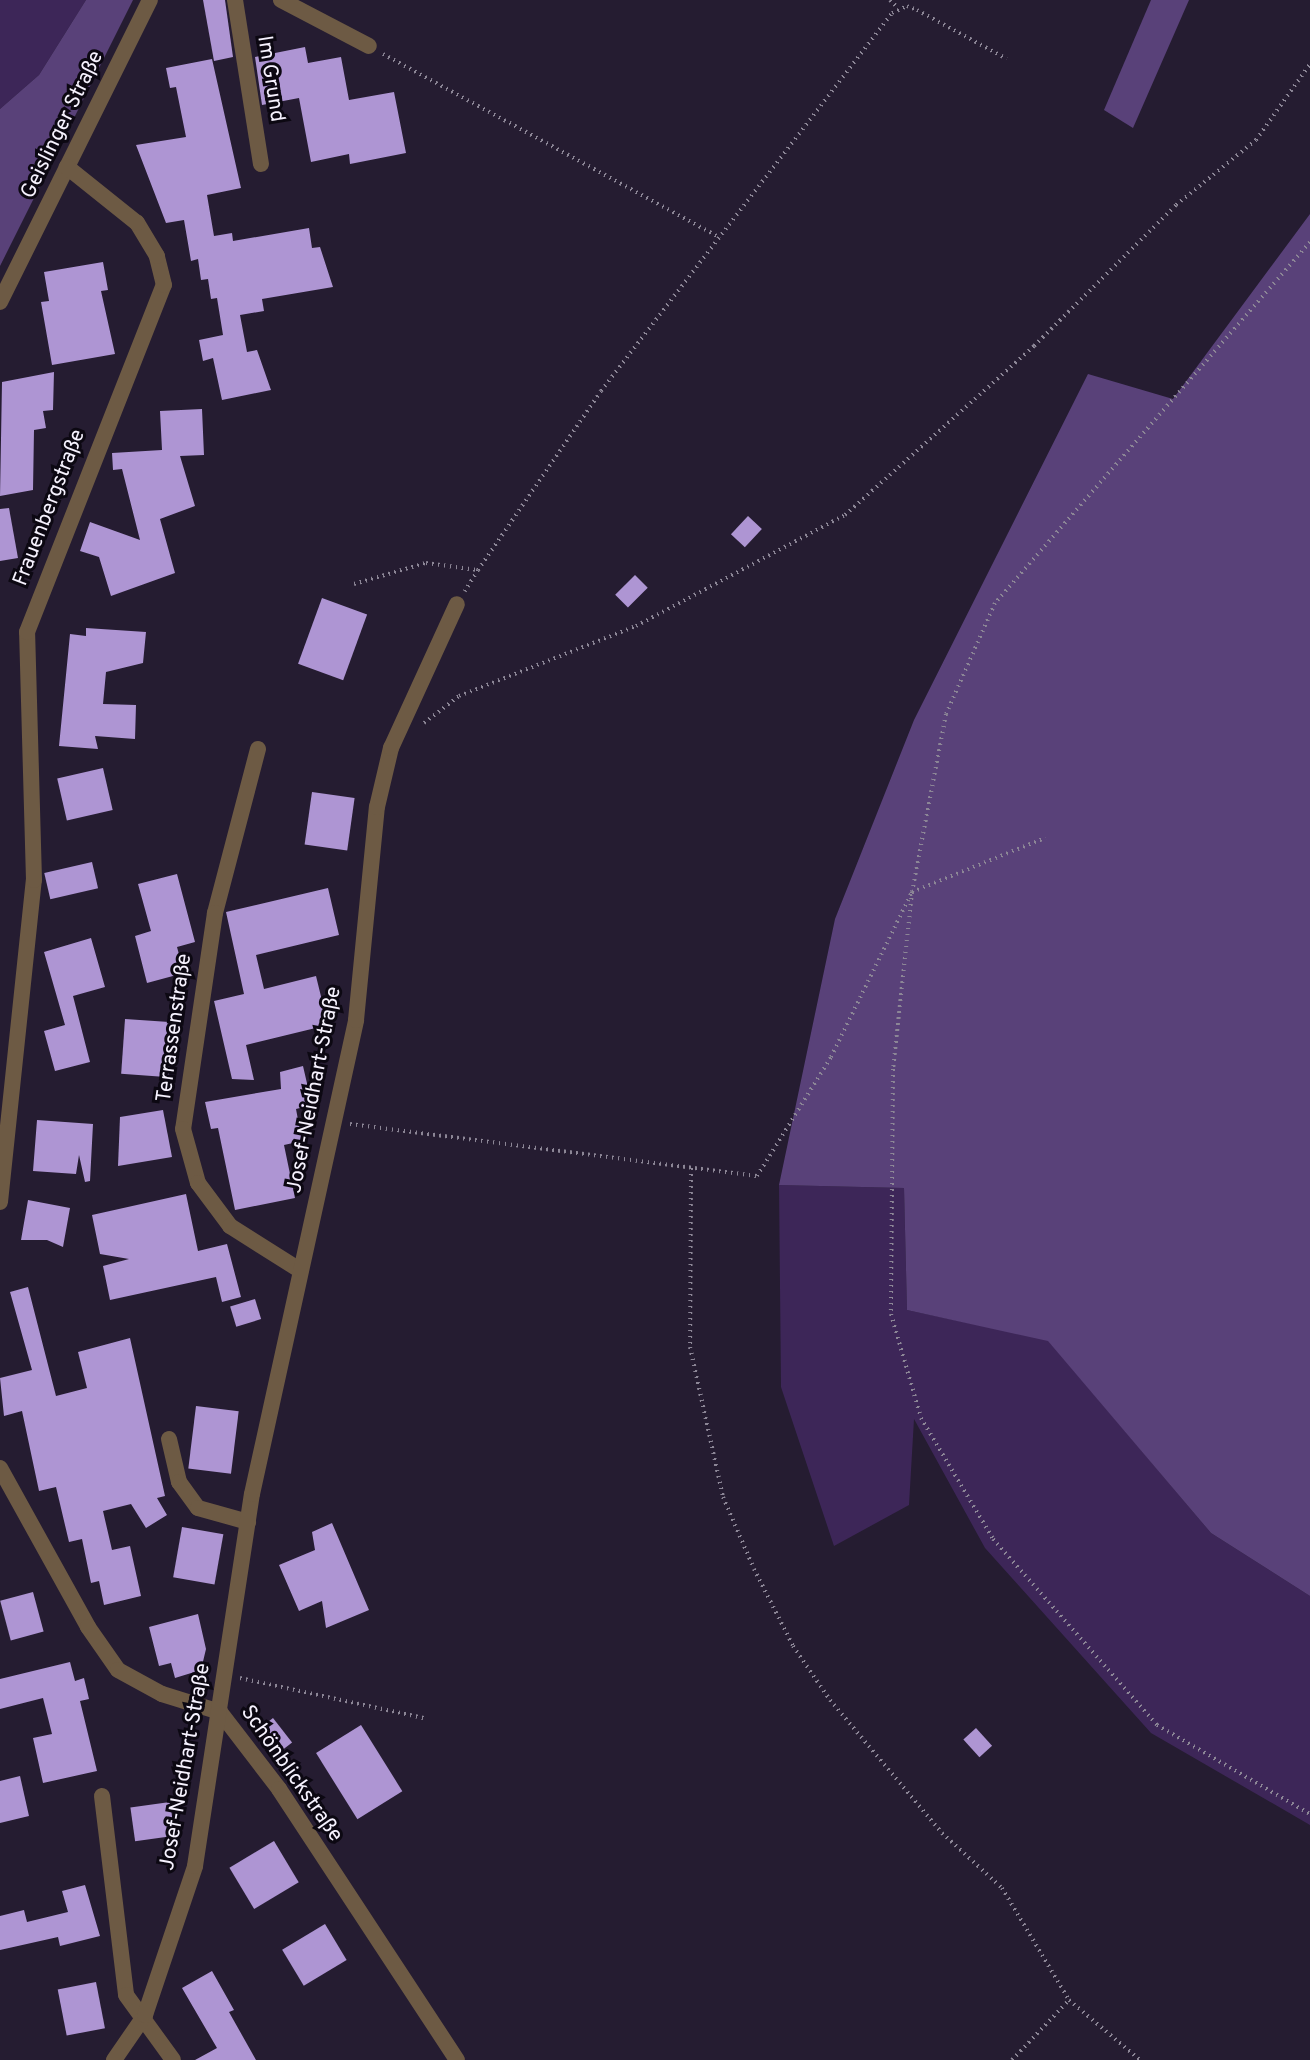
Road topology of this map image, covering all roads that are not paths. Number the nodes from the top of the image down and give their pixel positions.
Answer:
1 (150, 0) edge
2 (235, 0) edge
3 (281, 0) edge
4 (369, 46) road end
5 (261, 164) dead end
6 (67, 167) junction
7 (0, 302) edge
8 (457, 604) road end
9 (258, 749) dead end
10 (0, 1202) edge
11 (298, 1269) junction
12 (170, 1439) dead end
13 (0, 1468) edge
14 (248, 1522) junction
15 (220, 1712) junction
16 (102, 1796) dead end
17 (145, 2015) junction
18 (114, 2060) edge
19 (173, 2060) edge
20 (457, 2060) edge

1 - 6 street, Geislinger Straße
2 - 5 street, Im Grund
3 - 4 street
6 - 7 street, Geislinger Straße
6 - 10 street, Frauenbergstraße
8 - 11 street, Josef-Neidhart-Straße
9 - 11 street, Terrassenstraße
11 - 14 street, Josef-Neidhart-Straße
12 - 14 street
13 - 15 street, Schönblickstraße
14 - 15 street, Josef-Neidhart-Straße
15 - 17 street, Josef-Neidhart-Straße
15 - 20 street, Schönblickstraße
16 - 17 street
17 - 18 street, Josef-Neidhart-Straße
17 - 19 street

